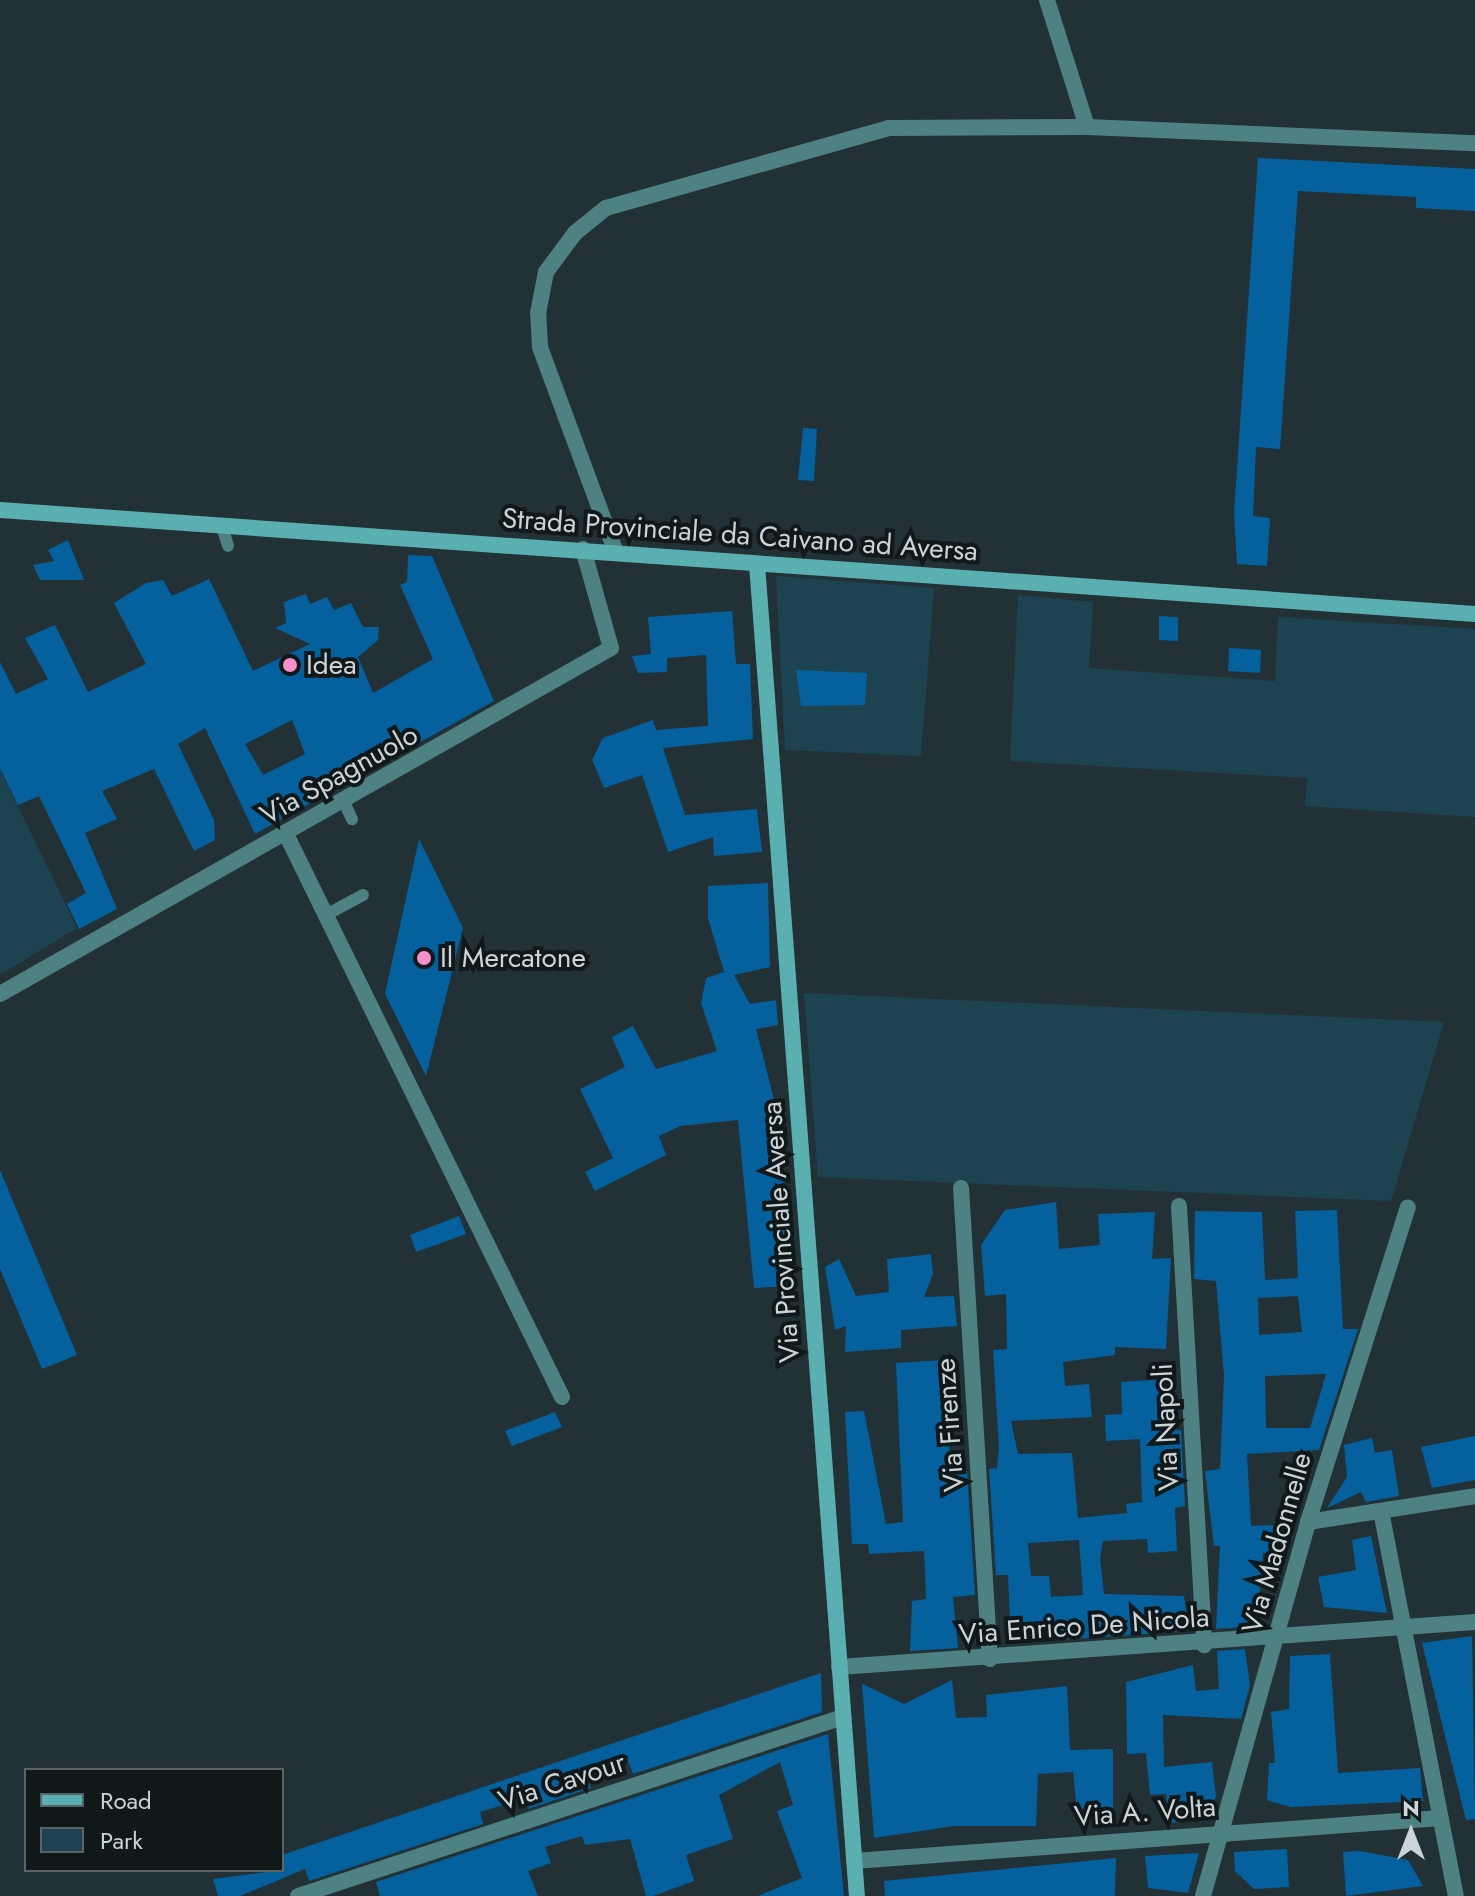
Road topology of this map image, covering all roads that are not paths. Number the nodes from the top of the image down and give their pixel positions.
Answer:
1 (1047, 0) edge
2 (1087, 127) junction
3 (1475, 143) edge
4 (0, 510) edge
5 (221, 524) junction
6 (228, 546) dead end
7 (583, 549) junction
8 (615, 550) junction
9 (757, 564) junction
10 (1475, 614) edge
11 (344, 802) junction
12 (352, 819) dead end
13 (286, 834) junction
14 (363, 895) dead end
15 (326, 915) junction
16 (0, 994) edge
17 (961, 1188) dead end
18 (1179, 1206) dead end
19 (1408, 1207) dead end
20 (562, 1397) dead end
21 (1475, 1496) edge
22 (1381, 1511) junction
23 (1308, 1522) junction
24 (1475, 1622) edge
25 (1405, 1630) junction
26 (1276, 1639) junction
27 (1204, 1645) junction
28 (990, 1659) junction
29 (839, 1667) junction
30 (843, 1717) junction
31 (1440, 1818) junction
32 (1222, 1832) junction
33 (854, 1861) junction
34 (298, 1896) edge
35 (857, 1896) edge
36 (1203, 1896) edge
37 (1456, 1896) edge

1 - 2 street
2 - 3 street
2 - 8 street
4 - 5 main road, Strada Provinciale da Caivano ad Aversa
5 - 6 lane
5 - 7 main road, Strada Provinciale da Caivano ad Aversa
7 - 8 main road, Strada Provinciale da Caivano ad Aversa
7 - 11 street, Via Spagnuolo
8 - 9 main road, Strada Provinciale da Caivano ad Aversa
9 - 10 main road, Strada Provinciale da Caivano ad Aversa
9 - 29 main road, Via Provinciale Aversa
11 - 12 lane
11 - 13 street, Via Spagnuolo
13 - 15 street
13 - 16 street, Via Spagnuolo
14 - 15 lane
15 - 20 street
17 - 28 street, Via Firenze
18 - 27 street, Via Napoli
19 - 23 street, Via Madonnelle
21 - 22 street
22 - 23 street
22 - 25 street
23 - 26 street, Via Madonnelle
24 - 25 street, Via Enrico De Nicola
25 - 26 street, Via Enrico De Nicola
25 - 31 street
26 - 27 street, Via Enrico De Nicola
26 - 32 street, Via Madonnelle
27 - 28 street, Via Enrico De Nicola
28 - 29 street, Via Enrico De Nicola
29 - 30 main road, Via Provinciale Aversa
30 - 33 main road, Via Provinciale Aversa
30 - 34 street, Via Cavour
31 - 32 street, Via A. Volta
31 - 37 street
32 - 33 street, Via A. Volta
32 - 36 street, Via Madonnelle
33 - 35 main road, Via Provinciale Aversa

